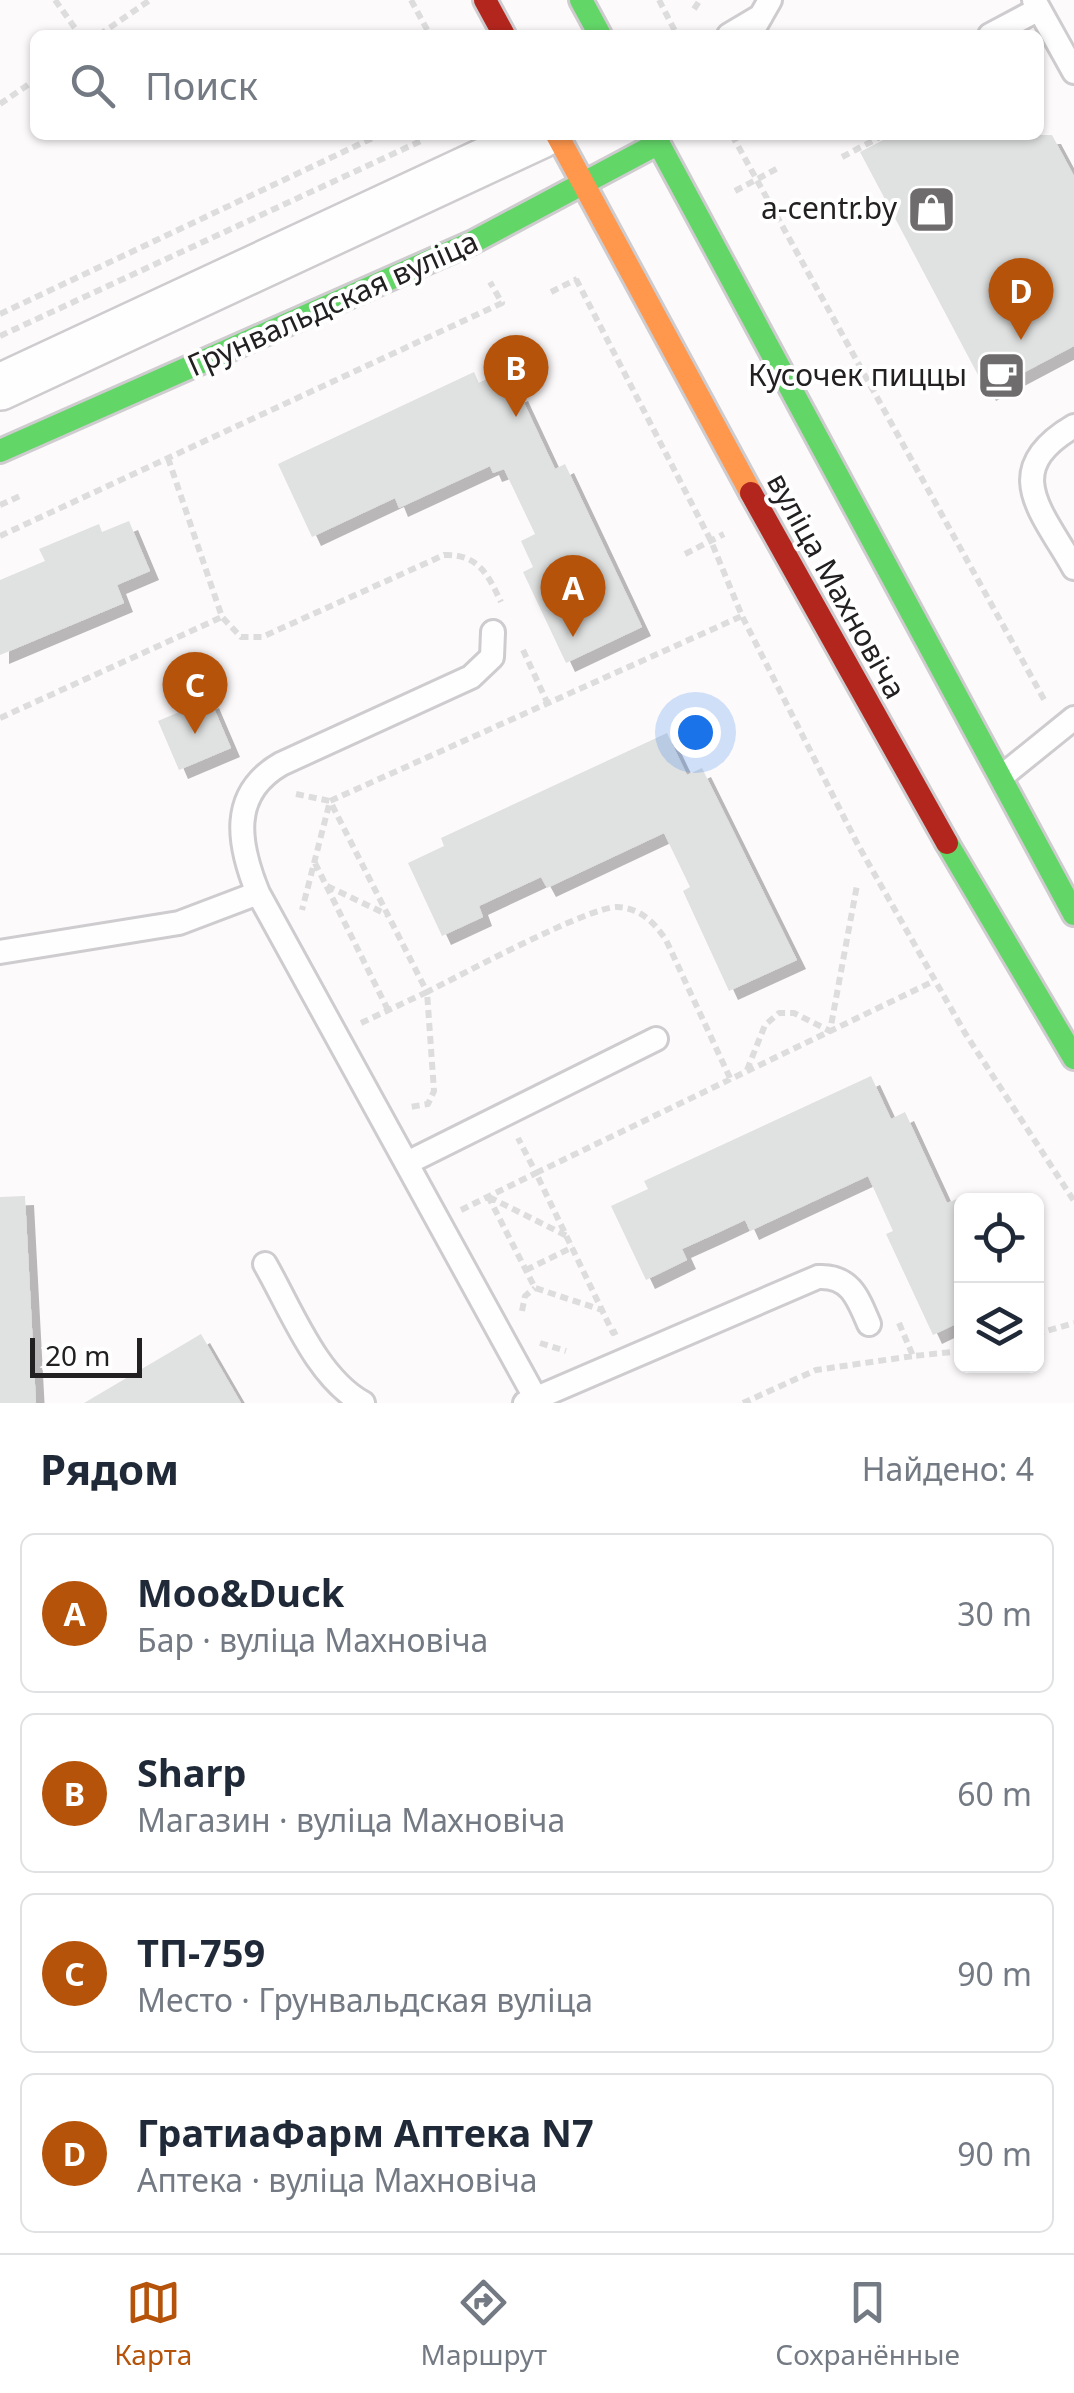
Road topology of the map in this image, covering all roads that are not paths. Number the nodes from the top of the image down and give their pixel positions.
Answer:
1 (485, 0) edge
2 (581, 0) edge
3 (1037, 4) edge
4 (760, 17) edge
5 (501, 30) edge
6 (597, 30) edge
7 (738, 30) edge
8 (998, 30) edge
9 (1074, 72) edge
10 (530, 140) edge
11 (559, 140) edge
12 (658, 140) edge
13 (662, 140) edge
14 (584, 185) junction
15 (1, 382) edge
16 (1074, 426) edge
17 (0, 451) edge
18 (1074, 568) edge
19 (494, 632) dead end
20 (1067, 723) edge
21 (998, 780) junction
22 (258, 893) junction
23 (1074, 914) edge
24 (0, 952) edge
25 (656, 1039) dead end
26 (1074, 1058) edge
27 (407, 1164) junction
28 (265, 1264) dead end
29 (869, 1324) dead end
30 (530, 1401) edge
31 (363, 1403) edge

1 - 5 main road
2 - 6 main road
3 - 8 lane
3 - 9 lane
4 - 7 lane
10 - 15 street, Грунвальдская вуліца
11 - 14 main road, вуліца Махновіча
12 - 14 main road, Грунвальдская вуліца
13 - 21 main road, вуліца Махновіча
14 - 17 main road, Грунвальдская вуліца
14 - 26 main road, вуліца Махновіча
16 - 18 lane
19 - 22 lane
20 - 21 lane
21 - 23 main road, вуліца Махновіча
22 - 24 lane
22 - 27 lane
25 - 27 lane
27 - 30 lane
28 - 31 lane
29 - 30 lane

